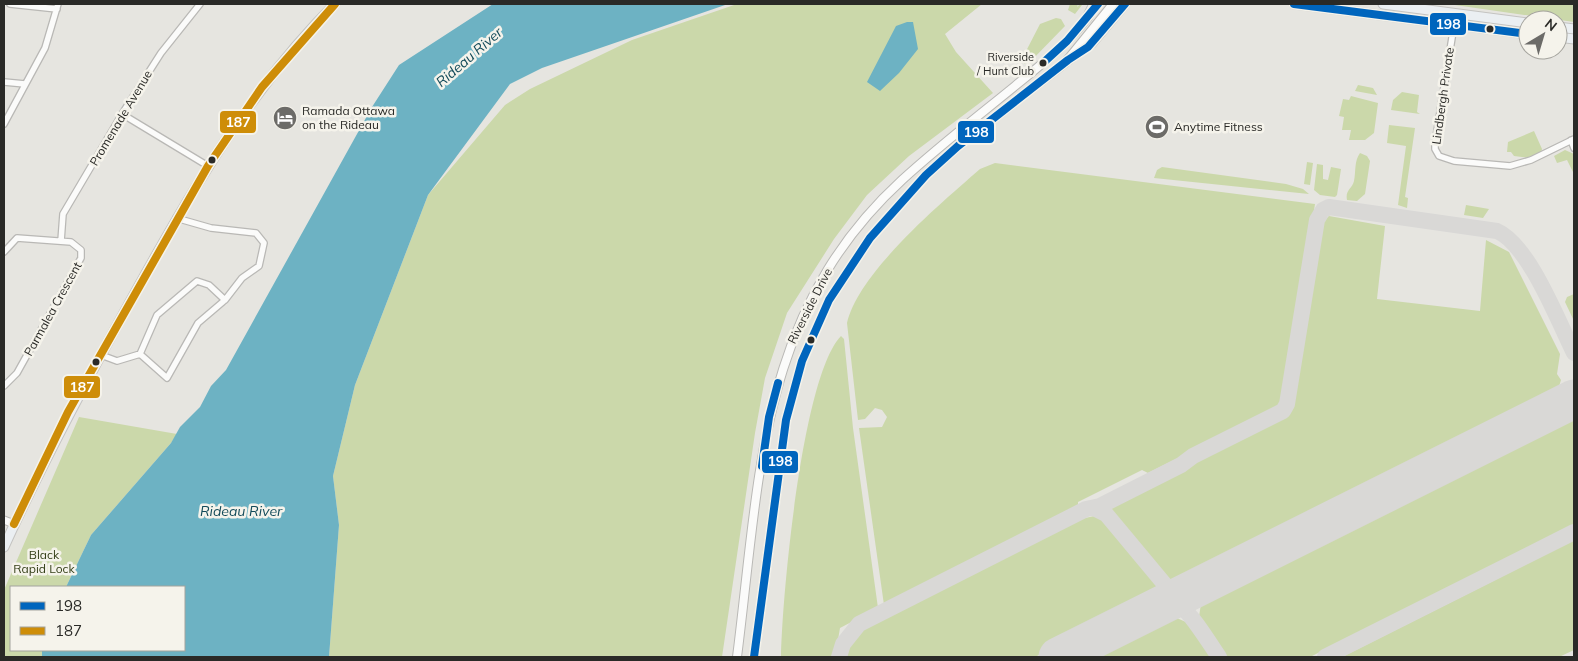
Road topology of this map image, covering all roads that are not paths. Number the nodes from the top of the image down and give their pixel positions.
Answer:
1 (10, 4) edge
2 (200, 4) edge
3 (335, 4) edge
4 (1094, 4) edge
5 (1098, 4) edge
6 (1112, 4) edge
7 (1125, 4) edge
8 (1294, 4) edge
9 (1383, 4) edge
10 (1324, 5) edge
11 (57, 6) edge
12 (1456, 13) junction
13 (1087, 18) junction
14 (1518, 21) edge
15 (1454, 24) junction
16 (1518, 33) edge
17 (1068, 60) junction
18 (1026, 77) junction
19 (4, 82) edge
20 (25, 84) junction
21 (1035, 87) junction
22 (122, 114) junction
23 (4, 124) edge
24 (1573, 140) edge
25 (1574, 148) edge
26 (208, 166) junction
27 (176, 218) junction
28 (60, 241) junction
29 (4, 252) edge
30 (225, 300) junction
31 (140, 354) junction
32 (101, 355) junction
33 (4, 386) edge
34 (4, 520) edge
35 (14, 524) junction
36 (4, 547) edge
37 (737, 657) edge
38 (754, 657) edge

1 - 11 street
2 - 22 street, Promenade Avenue
3 - 26 main road
4 - 13 main road
5 - 13 main road, Riverside Drive
6 - 17 main road, Riverside Drive
7 - 17 main road
8 - 10 main road
9 - 12 main road
10 - 15 main road
11 - 20 street
12 - 14 main road
12 - 15 street, Lindbergh Private
13 - 18 main road, Riverside Drive
15 - 16 main road
15 - 24 street, Lindbergh Private
17 - 21 main road, Riverside Drive
18 - 21 main road
18 - 37 main road, Riverside Drive
19 - 20 street
20 - 23 street
21 - 38 main road, Riverside Drive
22 - 26 street
22 - 28 street, Promenade Avenue
24 - 25 street
26 - 27 main road
27 - 30 street
27 - 32 main road
28 - 29 street, Parmalea Crescent
28 - 33 street, Parmalea Crescent
30 - 31 street
30 - 31 street
31 - 32 street
32 - 35 main road
34 - 35 street
35 - 36 main road

